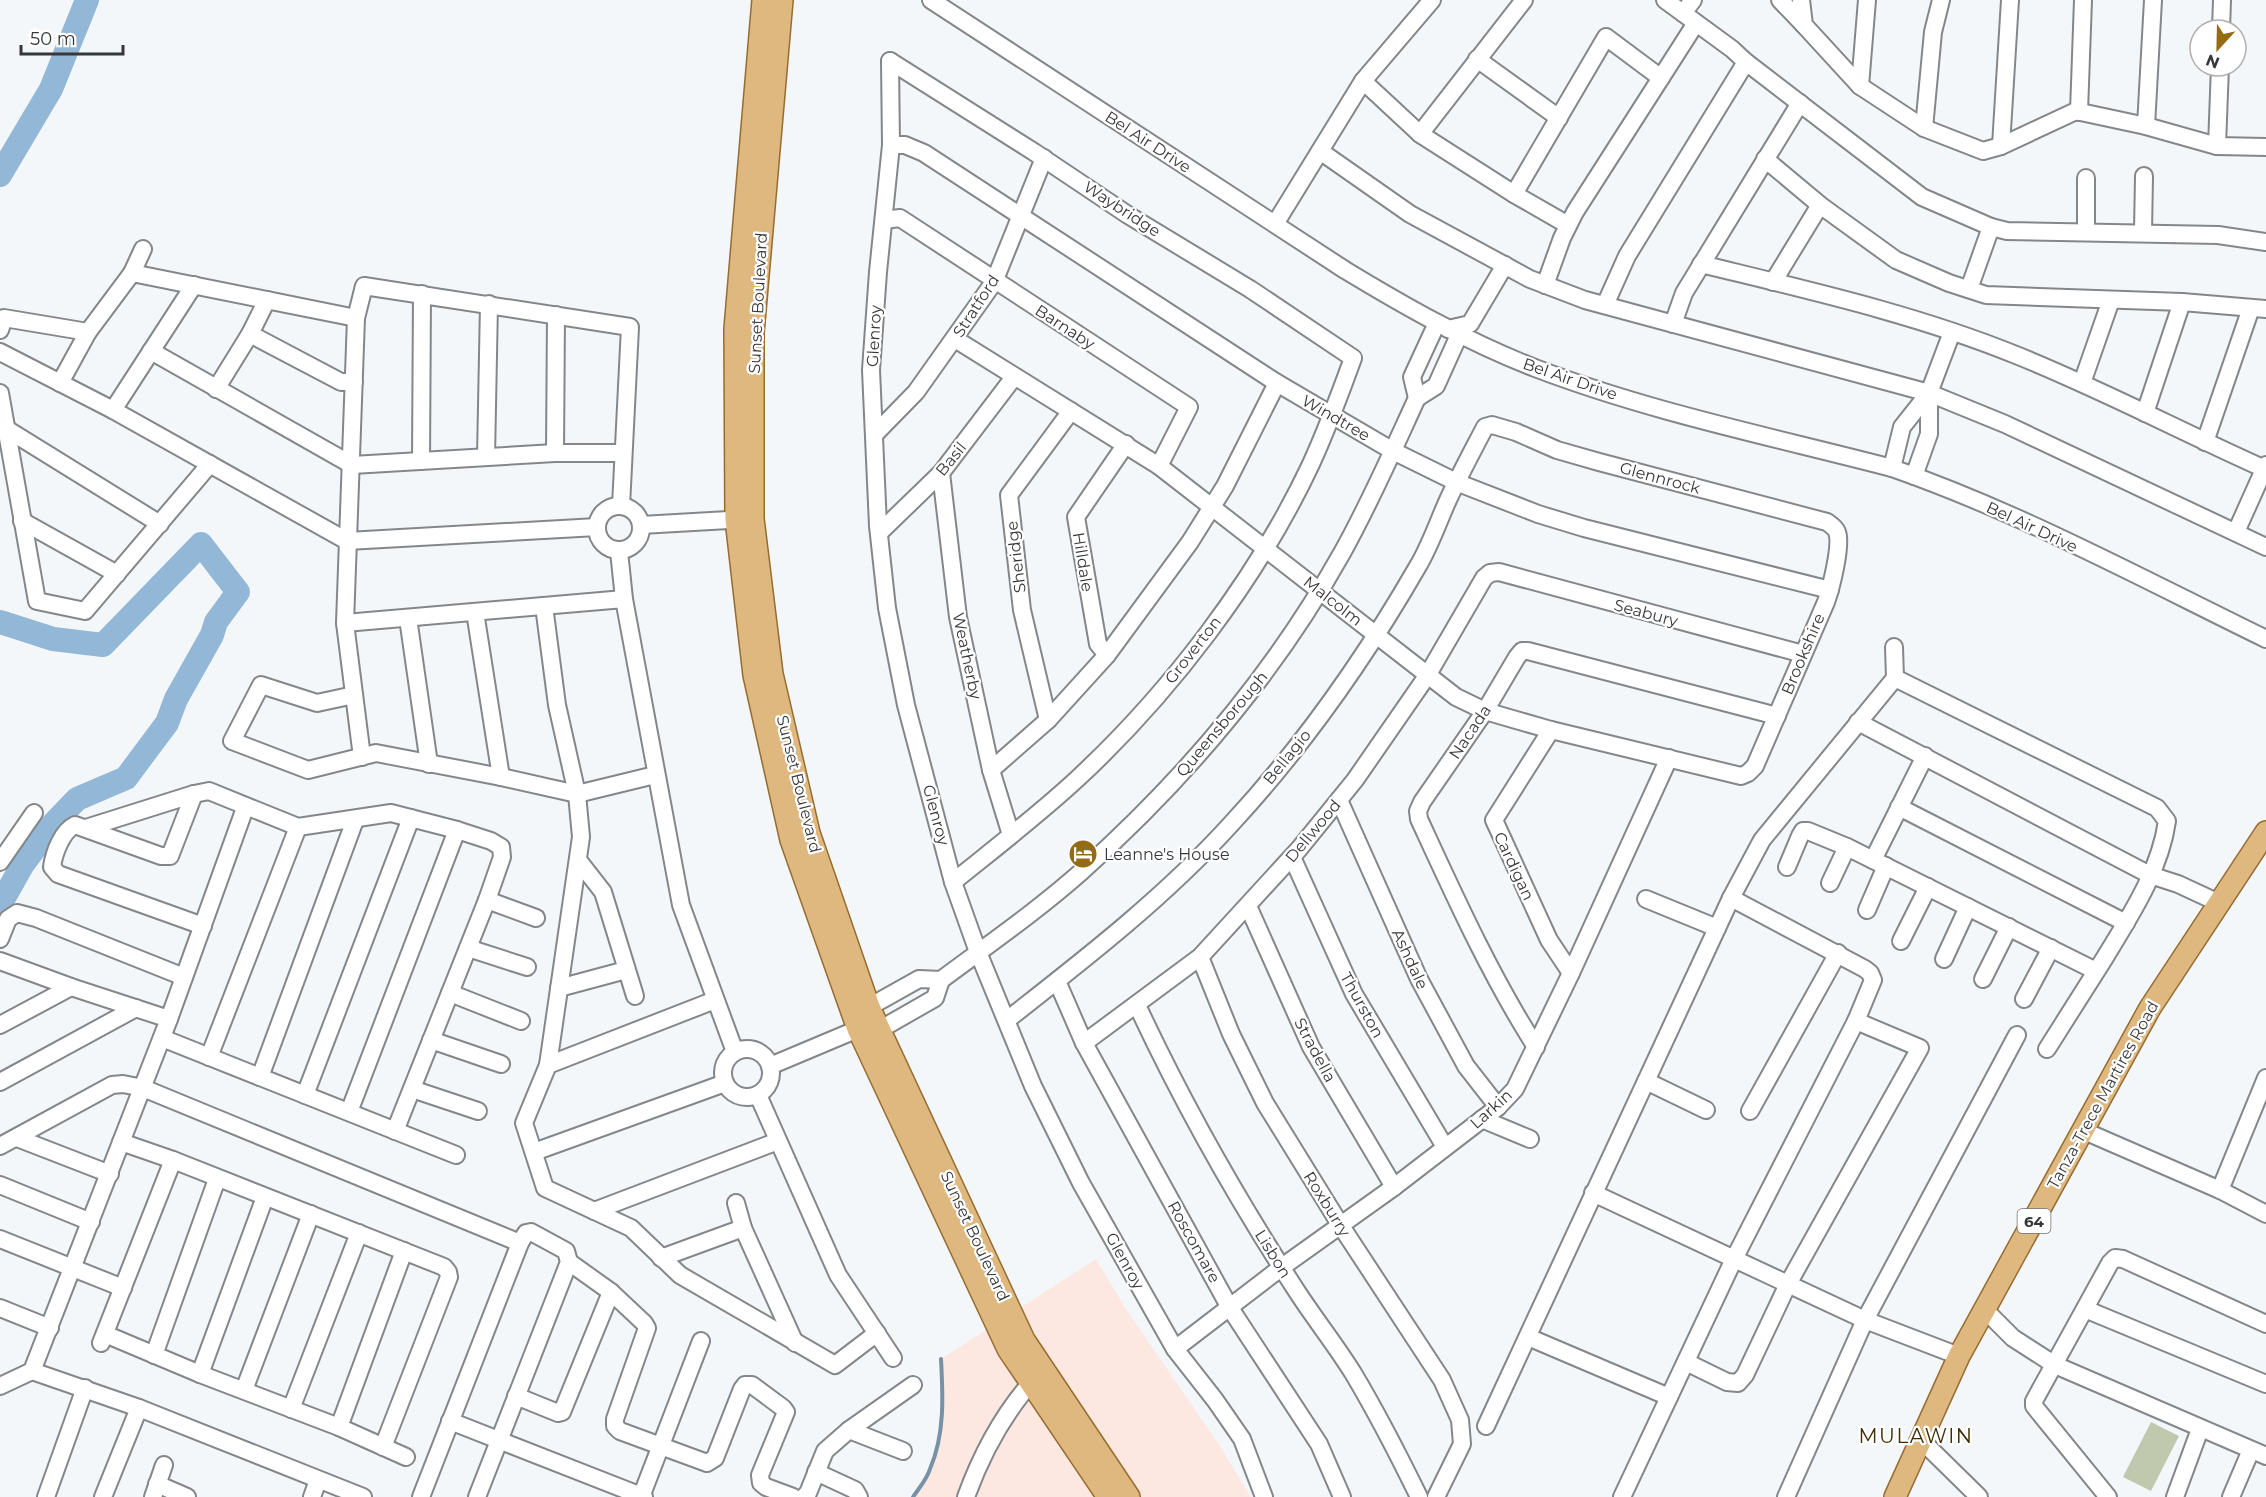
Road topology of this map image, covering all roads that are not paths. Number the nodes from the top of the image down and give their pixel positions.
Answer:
1 (763, 0) edge
2 (782, 0) edge
3 (931, 0) edge
4 (1432, 0) edge
5 (1524, 0) edge
6 (1665, 0) edge
7 (1780, 0) edge
8 (1801, 0) edge
9 (1867, 0) edge
10 (1941, 0) edge
11 (2010, 0) edge
12 (2083, 0) edge
13 (2153, 0) edge
14 (2222, 0) edge
15 (1691, 12) edge
16 (2221, 18) edge
17 (1804, 25) junction
18 (1478, 60) junction
19 (890, 61) joint
20 (1746, 62) junction
21 (1661, 78) junction
22 (2220, 78) edge
23 (1363, 81) junction
24 (1860, 86) junction
25 (1800, 104) junction
26 (2079, 112) junction
27 (1558, 118) junction
28 (2146, 126) junction
29 (1924, 128) junction
30 (1420, 134) junction
31 (891, 145) junction
32 (2001, 146) junction
33 (2217, 146) junction
34 (2266, 147) edge
35 (1320, 151) junction
36 (1044, 158) junction
37 (1765, 159) junction
38 (2144, 176) dead end
39 (2086, 178) dead end
40 (1514, 194) junction
41 (1820, 205) junction
42 (1020, 216) junction
43 (884, 220) junction
44 (1275, 224) junction
45 (1568, 225) junction
46 (1991, 227) junction
47 (2086, 231) junction
48 (2143, 232) junction
49 (2266, 242) edge
50 (143, 249) dead end
51 (1701, 264) junction
52 (1505, 265) junction
53 (132, 273) junction
54 (994, 282) junction
55 (1773, 282) junction
56 (194, 285) junction
57 (1545, 285) junction
58 (1969, 290) junction
59 (422, 294) junction
60 (267, 300) junction
61 (2111, 300) junction
62 (2182, 302) junction
63 (489, 304) junction
64 (1605, 305) junction
65 (2259, 308) edge
66 (556, 315) junction
67 (356, 318) junction
68 (1, 321) edge
69 (1673, 324) junction
70 (1448, 329) junction
71 (88, 332) junction
72 (1952, 332) junction
73 (250, 334) junction
74 (955, 339) junction
75 (0, 351) edge
76 (151, 351) junction
77 (1353, 358) joint
78 (1014, 377) junction
79 (60, 382) junction
80 (354, 382) junction
81 (1276, 383) junction
82 (2082, 383) junction
83 (216, 389) junction
84 (0, 393) edge
85 (1929, 393) junction
86 (1417, 398) junction
87 (113, 410) junction
88 (1071, 411) junction
89 (2145, 413) junction
90 (1332, 417) junction
91 (1485, 427) joint
92 (5, 428) junction
93 (874, 435) junction
94 (2205, 442) junction
95 (1126, 444) junction
96 (1393, 451) junction
97 (555, 453) junction
98 (623, 453) junction
99 (486, 457) junction
100 (421, 461) junction
101 (210, 464) junction
102 (352, 465) junction
103 (1159, 466) junction
104 (2265, 467) edge
105 (1892, 468) junction
106 (941, 473) junction
107 (1914, 476) junction
108 (1456, 482) junction
109 (621, 506) junction
110 (1212, 506) junction
111 (745, 519) junction
112 (22, 520) junction
113 (160, 524) junction
114 (641, 525) junction
115 (597, 527) junction
116 (1836, 529) joint
117 (2236, 532) junction
118 (879, 533) junction
119 (347, 541) junction
120 (2266, 547) edge
121 (1265, 548) junction
122 (619, 551) junction
123 (1490, 573) joint
124 (117, 574) junction
125 (1320, 590) junction
126 (1830, 590) junction
127 (624, 599) junction
128 (544, 606) junction
129 (475, 612) junction
130 (408, 618) junction
131 (345, 623) junction
132 (1376, 635) junction
133 (2266, 639) edge
134 (1894, 647) dead end
135 (1803, 654) junction
136 (1107, 655) junction
137 (1427, 676) junction
138 (1895, 678) junction
139 (354, 695) junction
140 (1485, 711) junction
141 (1777, 716) junction
142 (1048, 720) junction
143 (1858, 722) junction
144 (1551, 730) junction
145 (1925, 756) junction
146 (362, 757) junction
147 (1669, 758) junction
148 (429, 764) junction
149 (991, 770) junction
150 (1748, 773) joint
151 (655, 775) junction
152 (501, 777) junction
153 (194, 794) junction
154 (577, 794) junction
155 (1339, 800) junction
156 (1899, 807) junction
157 (245, 808) junction
158 (34, 813) dead end
159 (411, 818) junction
160 (355, 820) junction
161 (298, 827) junction
162 (86, 828) junction
163 (457, 830) junction
164 (2266, 832) edge
165 (1011, 836) junction
166 (1847, 847) junction
167 (1292, 857) junction
168 (1, 859) edge
169 (578, 860) junction
170 (1880, 863) junction
171 (1787, 867) dead end
172 (2157, 878) junction
173 (953, 882) junction
174 (1830, 883) dead end
175 (1928, 887) junction
176 (1731, 898) junction
177 (1646, 899) dead end
178 (487, 900) junction
179 (1248, 906) junction
180 (1968, 907) junction
181 (2216, 907) junction
182 (1867, 910) dead end
183 (536, 918) dead end
184 (2126, 923) junction
185 (203, 926) junction
186 (2009, 927) junction
187 (1717, 928) junction
188 (0, 939) edge
189 (1901, 941) dead end
190 (468, 948) junction
191 (2051, 948) junction
192 (978, 952) junction
193 (1838, 953) junction
194 (1200, 957) junction
195 (1944, 959) dead end
196 (0, 961) edge
197 (527, 967) dead end
198 (626, 970) junction
199 (2096, 971) junction
200 (1571, 973) junction
201 (184, 977) junction
202 (1983, 979) dead end
203 (941, 980) junction
204 (1058, 981) junction
205 (71, 987) junction
206 (559, 988) junction
207 (450, 993) junction
208 (634, 996) dead end
209 (2024, 999) dead end
210 (715, 1000) junction
211 (1137, 1005) junction
212 (869, 1007) junction
213 (136, 1008) junction
214 (169, 1019) junction
215 (1007, 1020) junction
216 (521, 1021) dead end
217 (1856, 1021) junction
218 (0, 1025) edge
219 (858, 1029) junction
220 (879, 1030) junction
221 (2017, 1035) dead end
222 (162, 1038) junction
223 (431, 1040) junction
224 (1084, 1043) junction
225 (1536, 1047) junction
226 (2047, 1049) dead end
227 (735, 1052) junction
228 (209, 1057) junction
229 (501, 1064) dead end
230 (548, 1065) junction
231 (770, 1066) junction
232 (260, 1077) junction
233 (2266, 1078) edge
234 (1646, 1081) junction
235 (0, 1082) edge
236 (725, 1083) junction
237 (143, 1088) junction
238 (412, 1089) junction
239 (305, 1095) junction
240 (758, 1095) junction
241 (1498, 1107) junction
242 (1706, 1110) dead end
243 (1750, 1111) dead end
244 (348, 1112) junction
245 (478, 1112) dead end
246 (1482, 1119) junction
247 (2082, 1130) junction
248 (395, 1131) junction
249 (17, 1138) junction
250 (1530, 1139) dead end
251 (778, 1141) junction
252 (121, 1142) junction
253 (0, 1146) edge
254 (1446, 1147) junction
255 (534, 1152) junction
256 (456, 1155) dead end
257 (173, 1160) junction
258 (110, 1174) junction
259 (217, 1179) junction
260 (0, 1185) edge
261 (1394, 1187) junction
262 (2220, 1190) junction
263 (1593, 1193) junction
264 (265, 1197) junction
265 (736, 1203) dead end
266 (594, 1210) junction
267 (311, 1214) junction
268 (2266, 1214) edge
269 (91, 1222) junction
270 (1341, 1226) junction
271 (743, 1228) junction
272 (359, 1233) junction
273 (0, 1239) edge
274 (520, 1243) junction
275 (404, 1251) junction
276 (661, 1258) junction
277 (1734, 1259) junction
278 (569, 1262) junction
279 (1282, 1267) junction
280 (73, 1269) junction
281 (1788, 1284) junction
282 (123, 1288) junction
283 (611, 1292) junction
284 (0, 1308) edge
285 (1230, 1308) junction
286 (2085, 1309) junction
287 (1986, 1311) junction
288 (1865, 1320) junction
289 (2266, 1324) edge
290 (50, 1328) junction
291 (877, 1333) junction
292 (1528, 1336) junction
293 (701, 1341) dead end
294 (795, 1343) junction
295 (1175, 1349) junction
296 (154, 1354) junction
297 (1959, 1356) junction
298 (893, 1358) dead end
299 (1686, 1362) junction
300 (2055, 1365) junction
301 (32, 1371) junction
302 (200, 1374) junction
303 (1037, 1376) junction
304 (2266, 1384) edge
305 (913, 1385) dead end
306 (0, 1386) edge
307 (85, 1388) junction
308 (244, 1390) junction
309 (516, 1396) junction
310 (1669, 1397) junction
311 (139, 1408) junction
312 (291, 1409) junction
313 (450, 1421) junction
314 (1486, 1426) dead end
315 (339, 1427) junction
316 (2200, 1429) junction
317 (849, 1430) junction
318 (1920, 1439) junction
319 (500, 1440) junction
320 (662, 1445) junction
321 (383, 1447) junction
322 (903, 1451) dead end
323 (2258, 1453) edge
324 (406, 1457) dead end
325 (164, 1465) dead end
326 (816, 1472) junction
327 (318, 1480) junction
328 (155, 1491) edge
329 (482, 1496) edge
330 (46, 1497) edge
331 (103, 1497) edge
332 (187, 1497) edge
333 (312, 1497) edge
334 (363, 1497) edge
335 (421, 1497) edge
336 (642, 1497) edge
337 (793, 1497) edge
338 (804, 1497) edge
339 (859, 1497) edge
340 (966, 1497) edge
341 (1108, 1497) edge
342 (1129, 1497) edge
343 (1264, 1497) edge
344 (1342, 1497) edge
345 (1419, 1497) edge
346 (1436, 1497) edge
347 (1622, 1497) edge
348 (1786, 1497) edge
349 (1895, 1497) edge
350 (1979, 1497) edge
351 (2108, 1497) edge
352 (2175, 1497) edge
353 (2231, 1497) edge

1 - 111 main road, Sunset Boulevard
2 - 111 main road, Sunset Boulevard
3 - 44 street, Bel Air Drive
4 - 23 street
5 - 18 street
6 - 15 street
7 - 17 street
8 - 17 street
9 - 24 street
10 - 29 street
11 - 32 street
12 - 26 street
13 - 28 street
14 - 16 street
15 - 20 street
15 - 21 street
17 - 24 street
18 - 27 street
18 - 30 street
19 - 31 street, Glenroy
19 - 36 street, Waybridge
20 - 25 street
20 - 64 street
21 - 27 street
21 - 45 street
22 - 33 street
23 - 30 street
23 - 35 street
24 - 29 street
25 - 37 street
25 - 46 street
26 - 28 street
26 - 32 street
27 - 40 street
28 - 33 street
29 - 32 street
30 - 40 street
31 - 42 street, Windtree
31 - 43 street, Glenroy
33 - 34 street
35 - 44 street
35 - 52 street
36 - 42 street, Stratford
36 - 77 street, Waybridge
37 - 41 street
37 - 51 street
38 - 48 street
39 - 47 street
40 - 45 street
41 - 55 street
41 - 58 street
42 - 54 street, Stratford
42 - 81 street, Windtree
43 - 54 street, Barnaby
43 - 93 street, Glenroy
44 - 70 street, Bel Air Drive
45 - 57 street
46 - 47 street
46 - 58 street
47 - 48 street
48 - 49 street
50 - 53 street
51 - 55 street
51 - 69 street
52 - 57 street
52 - 70 street
53 - 56 street
53 - 71 street
54 - 74 street, Stratford
54 - 103 street, Barnaby
55 - 72 street
56 - 60 street
56 - 76 street
57 - 64 street
58 - 61 street
59 - 63 street
59 - 67 street
59 - 100 street
60 - 67 street
60 - 73 street
61 - 62 street
61 - 82 street
62 - 65 street
62 - 89 street
63 - 66 street
63 - 99 street
64 - 69 street
65 - 94 street
66 - 97 street
66 - 98 street
67 - 80 street
68 - 71 street
69 - 85 street
70 - 86 street
70 - 86 street
70 - 105 street, Bel Air Drive
71 - 79 street
72 - 82 street
72 - 85 street
73 - 80 street
73 - 83 street
74 - 78 street, Malcolm
74 - 93 street, Stratford
75 - 79 street
76 - 83 street
76 - 87 street
77 - 90 street, Groverton
78 - 88 street, Malcolm
78 - 106 street, Basil
79 - 87 street
80 - 102 street
81 - 90 street, Windtree
81 - 110 street
82 - 89 street
83 - 102 street
84 - 92 street
85 - 105 street
85 - 107 street
85 - 117 street
86 - 96 street, Queensborough
87 - 101 street
88 - 95 street, Malcolm
88 - 142 street, Sheridge
89 - 94 street
90 - 96 street, Windtree
90 - 121 street, Groverton
91 - 108 street, Bellagio
91 - 116 street, Glennrock
92 - 112 street
92 - 113 street
93 - 118 street, Glenroy
94 - 104 street
95 - 103 street, Malcolm
95 - 136 street, Hilldale
96 - 108 street, Windtree
96 - 125 street, Queensborough
97 - 98 street
97 - 99 street
98 - 109 street
99 - 100 street
100 - 102 street
101 - 113 street
101 - 119 street
102 - 119 street
103 - 110 street, Malcolm
104 - 117 street
105 - 107 street, Bel Air Drive
106 - 118 street, Basil
106 - 149 street, Weatherby
107 - 133 street, Bel Air Drive
108 - 126 street, Windtree
108 - 132 street, Bellagio
109 - 114 street
109 - 115 street
110 - 121 street, Malcolm
110 - 136 street
111 - 114 street
111 - 212 main road, Sunset Boulevard
111 - 219 main road, Sunset Boulevard
112 - 124 street
112 - 124 street
113 - 124 street
114 - 122 street
115 - 119 street
115 - 122 street
116 - 126 street, Brookshire
117 - 120 street
118 - 173 street, Glenroy
119 - 131 street
121 - 125 street, Malcolm
121 - 165 street, Groverton
122 - 127 street
123 - 135 street, Seabury
123 - 137 street, Dellwood
125 - 132 street, Malcolm
125 - 192 street, Queensborough
126 - 135 street, Brookshire
127 - 128 street
127 - 151 street
128 - 129 street
128 - 154 street
129 - 130 street
129 - 152 street
130 - 131 street
130 - 148 street
131 - 139 street
132 - 137 street, Malcolm
132 - 204 street, Bellagio
134 - 138 street
135 - 141 street, Brookshire
136 - 142 street
137 - 140 street, Malcolm
137 - 155 street, Dellwood
138 - 143 street
138 - 172 street
139 - 146 street
139 - 146 street
140 - 141 street, Nacada
140 - 144 street, Malcolm
140 - 225 street, Nacada
141 - 150 street, Brookshire
142 - 149 street
143 - 145 street
143 - 176 street
144 - 147 street, Malcolm
144 - 200 street, Cardigan
145 - 156 street
145 - 172 street
146 - 148 street
147 - 150 street, Malcolm
147 - 200 street, Larkin
148 - 152 street
149 - 165 street, Weatherby
151 - 154 street
151 - 210 street
152 - 154 street
153 - 157 street
153 - 162 street
153 - 162 street
154 - 169 street
155 - 167 street, Dellwood
155 - 241 street, Ashdale
156 - 170 street
156 - 184 street
157 - 161 street
157 - 185 street
158 - 168 street
159 - 160 street
159 - 163 street
159 - 239 street
160 - 161 street
160 - 232 street
161 - 228 street
162 - 185 street
163 - 178 street
163 - 244 street
164 - 181 main road, Tanza-Trece Martires Road / 64
165 - 173 street, Groverton
166 - 170 street
166 - 171 street
166 - 174 street
167 - 179 street, Dellwood
167 - 254 street, Thurston
169 - 198 street
169 - 206 street
170 - 175 street
170 - 182 street
172 - 181 street
172 - 184 street
173 - 192 street, Glenroy
175 - 180 street
175 - 189 street
176 - 187 street
176 - 193 street
177 - 187 street
178 - 183 street
178 - 190 street
179 - 194 street, Dellwood
179 - 261 street, Stradella
180 - 186 street
180 - 195 street
181 - 247 main road, Tanza-Trece Martires Road / 64
184 - 199 street
185 - 201 street
186 - 191 street
186 - 202 street
187 - 234 street
188 - 201 street
190 - 197 street
190 - 207 street
191 - 199 street
191 - 209 street
192 - 203 street, Queensborough
192 - 215 street, Glenroy
193 - 217 street
193 - 243 street
194 - 211 street, Dellwood
194 - 270 street, Roxburry
196 - 205 street
198 - 206 street
198 - 208 street
199 - 226 street
200 - 225 street, Larkin
201 - 214 street
203 - 212 street
203 - 220 street
204 - 215 street, Bellagio
204 - 224 street, Roscomare
205 - 213 street
205 - 218 street
206 - 230 street
207 - 216 street
207 - 223 street
210 - 227 street
210 - 230 street
211 - 224 street, Dellwood
211 - 279 street, Lisbon
212 - 219 street
212 - 220 main road, Sunset Boulevard
213 - 214 street
213 - 235 street
214 - 222 street
215 - 295 street, Glenroy
217 - 277 street
217 - 281 street
219 - 220 street
219 - 231 street
219 - 303 main road, Sunset Boulevard
220 - 303 main road, Sunset Boulevard
221 - 288 street
222 - 228 street
222 - 237 street
223 - 229 street
223 - 238 street
224 - 285 street, Roscomare
225 - 241 street, Larkin
227 - 231 street
227 - 236 street
228 - 232 street
230 - 255 street
231 - 240 street
232 - 239 street
233 - 262 street
234 - 242 street
234 - 263 street
236 - 240 street
236 - 255 street
237 - 249 street
237 - 252 street
237 - 274 street
238 - 245 street
238 - 248 street
239 - 244 street
240 - 251 street
241 - 246 street, Larkin
244 - 248 street
246 - 250 street
246 - 254 street, Larkin
247 - 262 street
247 - 287 main road, Tanza-Trece Martires Road / 64
248 - 256 street
249 - 253 street
249 - 258 street
251 - 266 street
251 - 291 street
252 - 257 street
252 - 258 street
254 - 261 street, Larkin
255 - 266 street
257 - 259 street
257 - 282 street
258 - 269 street
259 - 264 street
259 - 296 street
260 - 269 street
261 - 270 street, Larkin
262 - 268 street
263 - 277 street
263 - 292 street
264 - 267 street
264 - 302 street
265 - 271 street
266 - 276 street
267 - 272 street
267 - 308 street
269 - 280 street
270 - 279 street, Larkin
270 - 346 street, Roxburry
271 - 276 street
271 - 294 street
272 - 275 street
272 - 312 street
273 - 280 street
274 - 278 street
274 - 313 street
275 - 315 street
275 - 321 street
276 - 294 street
277 - 281 street
277 - 299 street
278 - 283 street
278 - 309 street
279 - 285 street, Larkin
279 - 345 street, Lisbon
280 - 282 street
280 - 290 street
281 - 288 street
281 - 299 street
282 - 296 street
283 - 309 street
283 - 320 street
284 - 290 street
285 - 295 street, Larkin
285 - 344 street, Roscomare
286 - 289 street
286 - 300 street
286 - 304 street
287 - 297 main road, Tanza-Trece Martires Road / 64
287 - 300 street
288 - 297 street
288 - 348 street
290 - 301 street
291 - 294 street
291 - 298 street
292 - 310 street
292 - 314 street
293 - 320 street
295 - 343 street, Glenroy
296 - 302 street
297 - 318 main road, Tanza-Trece Martires Road / 64
299 - 310 street
300 - 316 street
300 - 351 street
301 - 306 street
301 - 307 street
302 - 308 street
303 - 340 street
303 - 341 main road, Sunset Boulevard
303 - 342 main road, Sunset Boulevard
305 - 317 street
307 - 311 street
307 - 330 street
308 - 312 street
309 - 319 street
310 - 347 street
311 - 327 street
311 - 331 street
312 - 315 street
313 - 319 street
313 - 335 street
315 - 321 street
316 - 323 street
316 - 352 street
317 - 322 street
317 - 326 street
318 - 349 main road, Tanza-Trece Martires Road / 64
318 - 350 street
319 - 329 street
319 - 336 street
320 - 336 street
320 - 337 street
321 - 324 street
323 - 353 street
325 - 328 street
326 - 338 street
326 - 339 street
327 - 333 street
327 - 334 street
328 - 332 street

